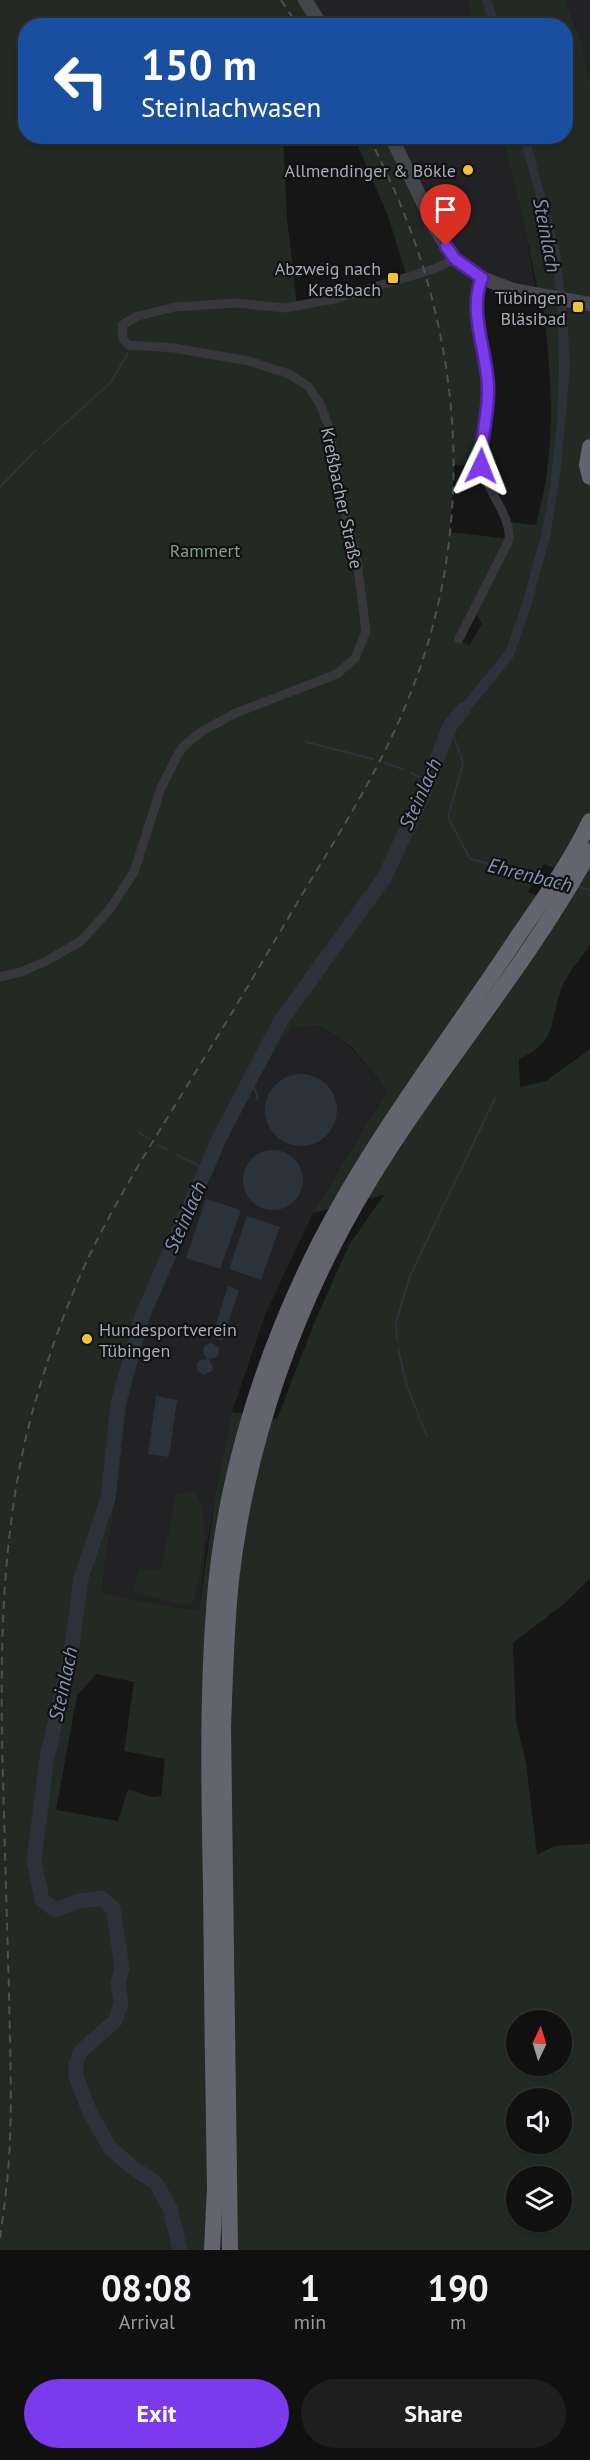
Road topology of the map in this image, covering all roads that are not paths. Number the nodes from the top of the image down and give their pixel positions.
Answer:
1 (305, 0) edge
2 (317, 18) edge
3 (394, 144) edge
4 (455, 259) junction
5 (482, 278) junction
6 (586, 304) edge
7 (590, 447) edge
8 (590, 477) edge
9 (459, 639) dead end
10 (590, 821) edge
11 (590, 851) edge
12 (578, 867) edge
13 (550, 903) junction
14 (0, 977) edge
15 (212, 2250) edge
16 (230, 2250) edge

1 - 2 street
3 - 4 street
4 - 5 street
4 - 14 street, Kreßbacher Straße
5 - 6 street
5 - 9 street
7 - 8 highway
10 - 12 highway
11 - 12 highway
12 - 13 highway
13 - 15 highway
13 - 16 highway

